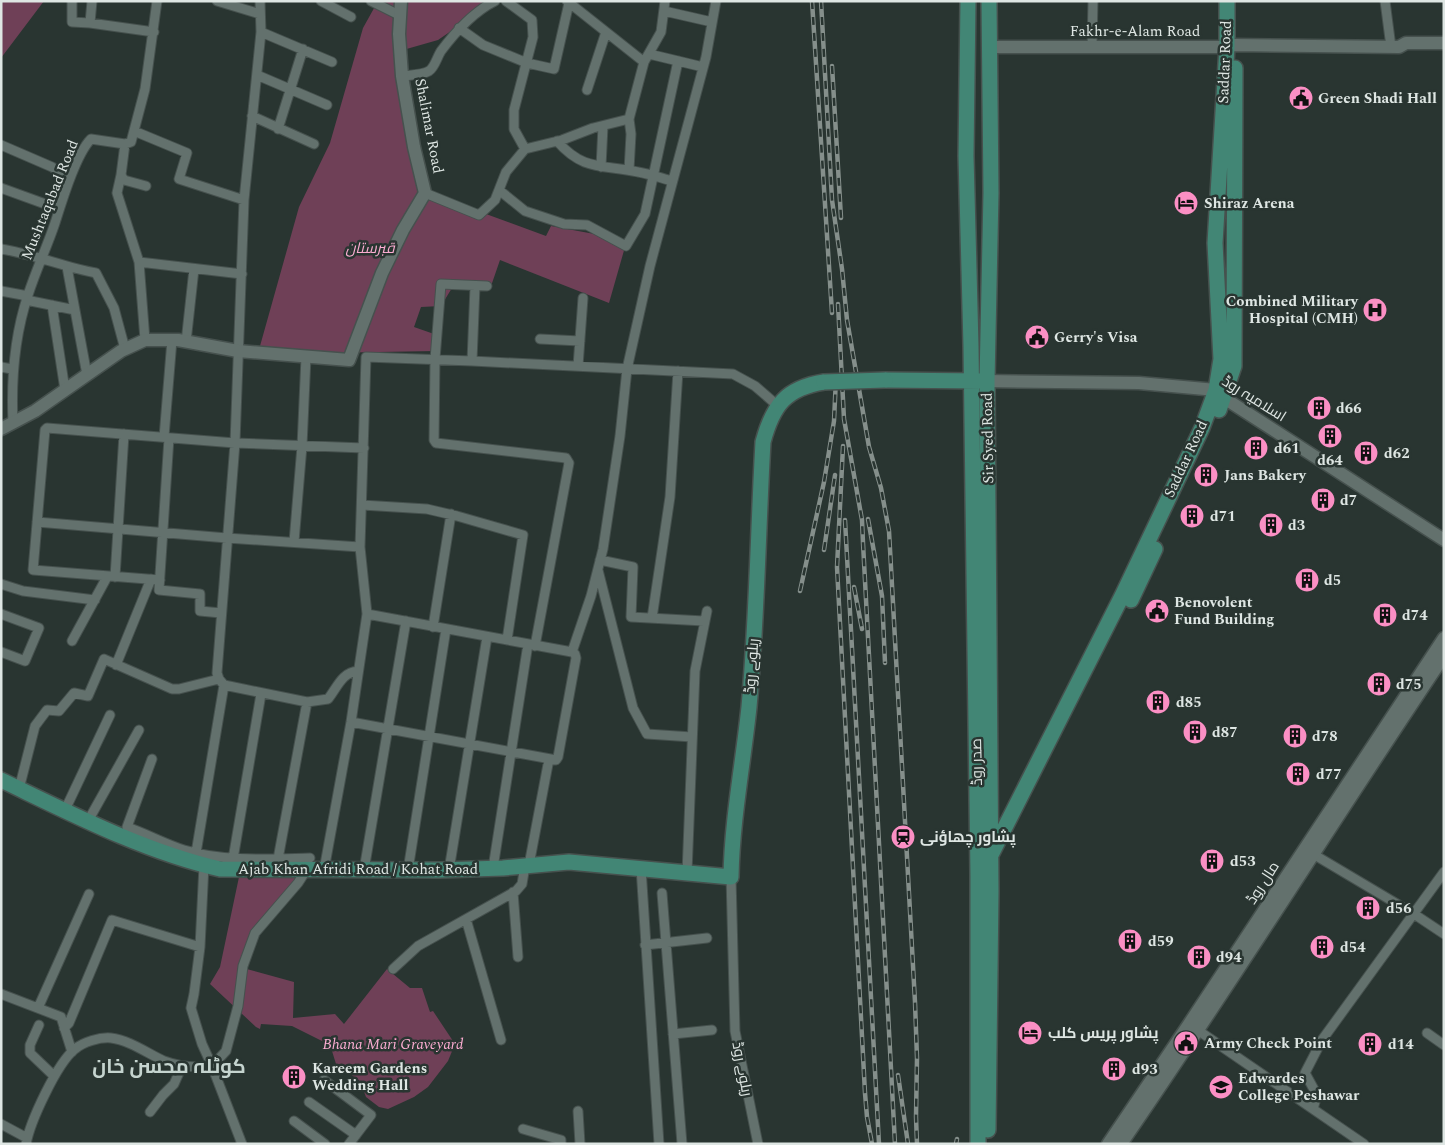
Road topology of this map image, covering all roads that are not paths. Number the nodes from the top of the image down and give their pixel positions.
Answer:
1 (72, 1) edge
2 (92, 1) edge
3 (157, 1) edge
4 (217, 1) edge
5 (260, 1) edge
6 (321, 1) edge
7 (371, 1) edge
8 (401, 1) edge
9 (495, 1) edge
10 (506, 1) edge
11 (665, 1) edge
12 (716, 1) edge
13 (968, 1) edge
14 (989, 1) edge
15 (1092, 1) edge
16 (1227, 1) edge
17 (1235, 1) edge
18 (1384, 1) edge
19 (568, 2) edge
20 (664, 11) junction
21 (260, 14) junction
22 (401, 16) junction
23 (351, 17) dead end
24 (712, 22) junction
25 (90, 23) junction
26 (459, 28) junction
27 (154, 32) junction
28 (261, 32) junction
29 (606, 32) junction
30 (1444, 43) edge
31 (1231, 46) junction
32 (990, 47) junction
33 (1092, 47) junction
34 (1395, 47) junction
35 (302, 49) junction
36 (1444, 51) edge
37 (646, 58) junction
38 (678, 61) junction
39 (332, 62) dead end
40 (527, 63) junction
41 (703, 67) junction
42 (257, 75) junction
43 (402, 76) junction
44 (290, 89) junction
45 (587, 90) dead end
46 (327, 104) dead end
47 (252, 116) junction
48 (630, 119) junction
49 (603, 126) junction
50 (278, 129) junction
51 (134, 131) junction
52 (557, 141) junction
53 (125, 144) junction
54 (314, 144) dead end
55 (1, 145) edge
56 (525, 150) junction
57 (601, 167) junction
58 (629, 170) junction
59 (121, 175) junction
60 (654, 176) junction
61 (70, 178) junction
62 (672, 181) junction
63 (146, 186) dead end
64 (1, 188) edge
65 (499, 190) junction
66 (425, 193) junction
67 (244, 200) junction
68 (59, 209) junction
69 (1, 249) edge
70 (40, 259) junction
71 (139, 262) junction
72 (67, 267) junction
73 (194, 269) junction
74 (242, 274) junction
75 (475, 286) junction
76 (487, 286) dead end
77 (1, 291) edge
78 (27, 298) junction
79 (583, 298) dead end
80 (52, 306) junction
81 (75, 310) junction
82 (540, 339) dead end
83 (145, 340) junction
84 (172, 340) junction
85 (580, 341) junction
86 (186, 342) junction
87 (125, 349) junction
88 (238, 350) junction
89 (306, 357) junction
90 (435, 359) junction
91 (472, 361) junction
92 (578, 366) junction
93 (1, 367) edge
94 (12, 369) junction
95 (627, 369) junction
96 (678, 371) junction
97 (88, 374) junction
98 (972, 381) junction
99 (987, 381) junction
100 (65, 390) junction
101 (1220, 394) junction
102 (778, 406) junction
103 (7, 426) edge
104 (124, 434) junction
105 (167, 438) junction
106 (235, 443) junction
107 (302, 446) junction
108 (364, 448) junction
109 (362, 505) junction
110 (451, 514) junction
111 (37, 522) junction
112 (119, 529) junction
113 (163, 533) junction
114 (227, 538) junction
115 (1444, 540) edge
116 (294, 542) junction
117 (360, 547) junction
118 (599, 565) junction
119 (111, 577) junction
120 (156, 580) junction
121 (1, 584) edge
122 (95, 600) junction
123 (707, 611) dead end
124 (221, 613) junction
125 (1, 614) edge
126 (367, 614) junction
127 (652, 618) junction
128 (704, 621) junction
129 (406, 622) junction
130 (433, 627) junction
131 (446, 629) junction
132 (487, 637) junction
133 (1444, 638) edge
134 (507, 640) junction
135 (72, 641) dead end
136 (532, 645) junction
137 (1, 652) edge
138 (572, 652) junction
139 (1444, 656) edge
140 (116, 665) junction
141 (358, 671) junction
142 (222, 682) junction
143 (261, 694) junction
144 (307, 702) junction
145 (1404, 707) junction
146 (110, 715) dead end
147 (351, 722) junction
148 (388, 729) junction
149 (139, 730) dead end
150 (429, 737) junction
151 (692, 738) junction
152 (469, 744) junction
153 (511, 752) junction
154 (549, 759) junction
155 (152, 760) dead end
156 (1, 780) edge
157 (19, 789) junction
158 (1025, 798) junction
159 (64, 810) junction
160 (88, 821) junction
161 (1313, 854) junction
162 (991, 855) junction
163 (200, 859) junction
164 (233, 859) junction
165 (278, 859) junction
166 (309, 864) junction
167 (527, 866) junction
168 (493, 868) junction
169 (641, 868) junction
170 (324, 870) junction
171 (364, 870) junction
172 (408, 870) junction
173 (448, 870) junction
174 (1444, 872) edge
175 (687, 873) junction
176 (985, 875) junction
177 (731, 877) junction
178 (513, 892) junction
179 (662, 893) dead end
180 (89, 894) dead end
181 (1414, 914) junction
182 (466, 919) junction
183 (1444, 934) edge
184 (707, 938) dead end
185 (666, 943) junction
186 (645, 946) junction
187 (200, 947) junction
188 (518, 957) dead end
189 (393, 969) dead end
190 (1, 994) edge
191 (38, 1008) junction
192 (39, 1025) dead end
193 (64, 1028) junction
194 (1194, 1028) junction
195 (712, 1030) dead end
196 (673, 1034) junction
197 (1427, 1034) dead end
198 (501, 1040) dead end
199 (1444, 1045) edge
200 (72, 1052) junction
201 (182, 1066) junction
202 (212, 1066) junction
203 (54, 1076) junction
204 (324, 1080) dead end
205 (309, 1102) dead end
206 (1313, 1109) junction
207 (578, 1111) dead end
208 (150, 1112) dead end
209 (294, 1121) dead end
210 (1, 1124) edge
211 (523, 1129) dead end
212 (356, 1135) junction
213 (27, 1141) edge
214 (242, 1144) edge
215 (325, 1144) edge
216 (349, 1144) edge
217 (561, 1144) edge
218 (580, 1144) edge
219 (659, 1144) edge
220 (682, 1144) edge
221 (758, 1144) edge
222 (978, 1144) edge
223 (988, 1144) edge
224 (1108, 1144) edge
225 (1121, 1144) edge
226 (1364, 1144) edge

1 - 25 street
2 - 25 street
3 - 27 street
4 - 21 street
5 - 21 street
6 - 23 street
7 - 22 street
8 - 22 street, Shalimar Road
9 - 26 street
10 - 40 street
11 - 20 street
12 - 24 street
13 - 98 main road, صدر روڈ
14 - 32 main road, Sir Syed Road
15 - 33 street
16 - 31 main road, Saddar Road
17 - 31 main road, Saddar Road
18 - 34 street
19 - 29 street
19 - 40 street
20 - 24 street
20 - 37 street
21 - 28 street
22 - 43 street, Shalimar Road
24 - 41 street
25 - 27 street
26 - 40 street
26 - 43 street
27 - 51 street
28 - 35 street
28 - 42 street
29 - 37 street
29 - 45 street
30 - 34 street, Fakhr-e-Alam Road
31 - 33 street, Fakhr-e-Alam Road
31 - 34 street, Fakhr-e-Alam Road
31 - 101 main road, Saddar Road
32 - 33 street, Fakhr-e-Alam Road
32 - 99 main road, Sir Syed Road
34 - 36 street, Fakhr-e-Alam Road
35 - 39 street
35 - 44 street
37 - 38 street
37 - 48 street
38 - 41 street
38 - 60 street
40 - 56 street
41 - 62 street
42 - 44 street
42 - 47 street
43 - 66 street, Shalimar Road
44 - 46 street
44 - 50 street
47 - 50 street
47 - 67 street
48 - 49 street
48 - 58 street
49 - 52 street
49 - 57 street
50 - 54 street
51 - 53 street
51 - 67 street
52 - 56 street
52 - 57 street
53 - 59 street
53 - 61 street, Mushtaqabad Road
55 - 61 street
56 - 65 street
57 - 58 street
58 - 60 street
59 - 63 street
59 - 71 street
60 - 62 street
60 - 65 street
61 - 68 street, Mushtaqabad Road
62 - 95 street
64 - 68 street
65 - 66 street
66 - 89 street, Shalimar Road
67 - 74 street
68 - 70 street, Mushtaqabad Road
69 - 70 street
70 - 72 street
70 - 78 street, Mushtaqabad Road
71 - 73 street
71 - 83 street
72 - 81 street
72 - 87 street
73 - 74 street
73 - 86 street
74 - 88 street
75 - 76 street
75 - 90 street
75 - 91 street
77 - 78 street
78 - 80 street
78 - 94 street, Mushtaqabad Road
79 - 85 street
80 - 81 street
80 - 100 street
81 - 97 street
82 - 85 street
83 - 84 street
83 - 87 street
84 - 86 street
84 - 105 street
85 - 92 street
86 - 88 street
87 - 97 street
88 - 89 street
88 - 106 street
89 - 107 street
90 - 91 street
90 - 108 street
90 - 136 street
91 - 92 street
92 - 95 street
93 - 94 street
94 - 103 street, Mushtaqabad Road
95 - 96 street
95 - 118 street
96 - 102 street
96 - 127 street
97 - 100 street
98 - 99 main road, ریلوے روڈ
98 - 102 main road, ریلوے روڈ, bridge
98 - 176 main road, صدر روڈ
99 - 101 street, اسلامیہ روڈ
99 - 162 main road, Sir Syed Road
100 - 103 street
101 - 115 street, اسلامیہ روڈ
101 - 158 main road, Saddar Road
102 - 177 main road, ریلوے روڈ
104 - 105 street
104 - 111 street
104 - 112 street
105 - 106 street
105 - 113 street
106 - 107 street
106 - 114 street
107 - 108 street
107 - 116 street
108 - 109 street
109 - 110 street
109 - 117 street
110 - 130 street
110 - 134 street
111 - 112 street
111 - 119 street
112 - 113 street
112 - 119 street
113 - 114 street
113 - 120 street
114 - 116 street
114 - 124 street
116 - 117 street
117 - 126 street
118 - 127 street
118 - 138 street
118 - 151 street
119 - 120 street
119 - 122 street
120 - 124 street
120 - 140 street
121 - 122 street
122 - 135 street
123 - 128 street
124 - 142 street
125 - 137 street
126 - 129 street
126 - 141 street
127 - 128 street
128 - 151 street
129 - 130 street
129 - 148 street
130 - 131 street
131 - 132 street
131 - 150 street
132 - 134 street
132 - 152 street
133 - 145 street, مال روڈ
134 - 136 street
136 - 138 street
136 - 153 street
138 - 154 street
139 - 145 street, مال روڈ
140 - 142 street
140 - 157 street
141 - 144 street
141 - 147 street
142 - 143 street
142 - 163 street
143 - 144 street
143 - 164 street
144 - 165 street
145 - 161 street, مال روڈ
145 - 194 street, مال روڈ
146 - 159 street
147 - 148 street
147 - 170 street
148 - 150 street
148 - 171 street
149 - 160 street
150 - 152 street
150 - 172 street
151 - 175 street
152 - 153 street
152 - 173 street
153 - 154 street
153 - 168 street
154 - 167 street
155 - 163 street
156 - 157 main road, Ajab Khan Afridi Road / Kohat Road
157 - 159 main road, Ajab Khan Afridi Road / Kohat Road
158 - 162 main road, Saddar Road
158 - 176 main road, Saddar Road
159 - 160 main road, Ajab Khan Afridi Road / Kohat Road
160 - 163 main road, Ajab Khan Afridi Road / Kohat Road
161 - 181 street
161 - 194 street, مال روڈ
162 - 176 main road, Saddar Road
163 - 164 street
163 - 166 main road, Ajab Khan Afridi Road / Kohat Road
163 - 187 street
164 - 165 street
165 - 166 street
166 - 170 main road, Ajab Khan Afridi Road / Kohat Road
166 - 202 street
167 - 168 main road, Ajab Khan Afridi Road / Kohat Road
167 - 169 main road, Ajab Khan Afridi Road / Kohat Road
167 - 178 street
168 - 173 main road, Ajab Khan Afridi Road / Kohat Road
169 - 175 main road, Ajab Khan Afridi Road / Kohat Road
169 - 186 street
170 - 171 main road, Ajab Khan Afridi Road / Kohat Road
171 - 172 main road, Ajab Khan Afridi Road / Kohat Road
172 - 173 main road, Ajab Khan Afridi Road / Kohat Road
174 - 181 street
175 - 177 main road, Ajab Khan Afridi Road / Kohat Road
176 - 222 main road, صدر روڈ
176 - 223 main road, صدر روڈ
177 - 221 street, ریلوے روڈ
178 - 182 street
178 - 188 street
179 - 185 street
180 - 191 street
181 - 183 street
181 - 206 street
182 - 189 street
182 - 198 street
184 - 185 street
185 - 186 street
185 - 196 street
186 - 219 street
187 - 193 street
187 - 202 street
190 - 191 street
191 - 193 street
192 - 203 street
193 - 200 street
194 - 206 street
194 - 224 street, مال روڈ
194 - 225 street, مال روڈ
195 - 196 street
196 - 220 street
197 - 199 street
200 - 201 street
200 - 203 street
201 - 202 street
201 - 208 street
202 - 214 street
203 - 213 street
204 - 212 street
205 - 212 street
206 - 226 street
207 - 218 street
209 - 215 street
210 - 213 street
211 - 217 street
212 - 216 street

